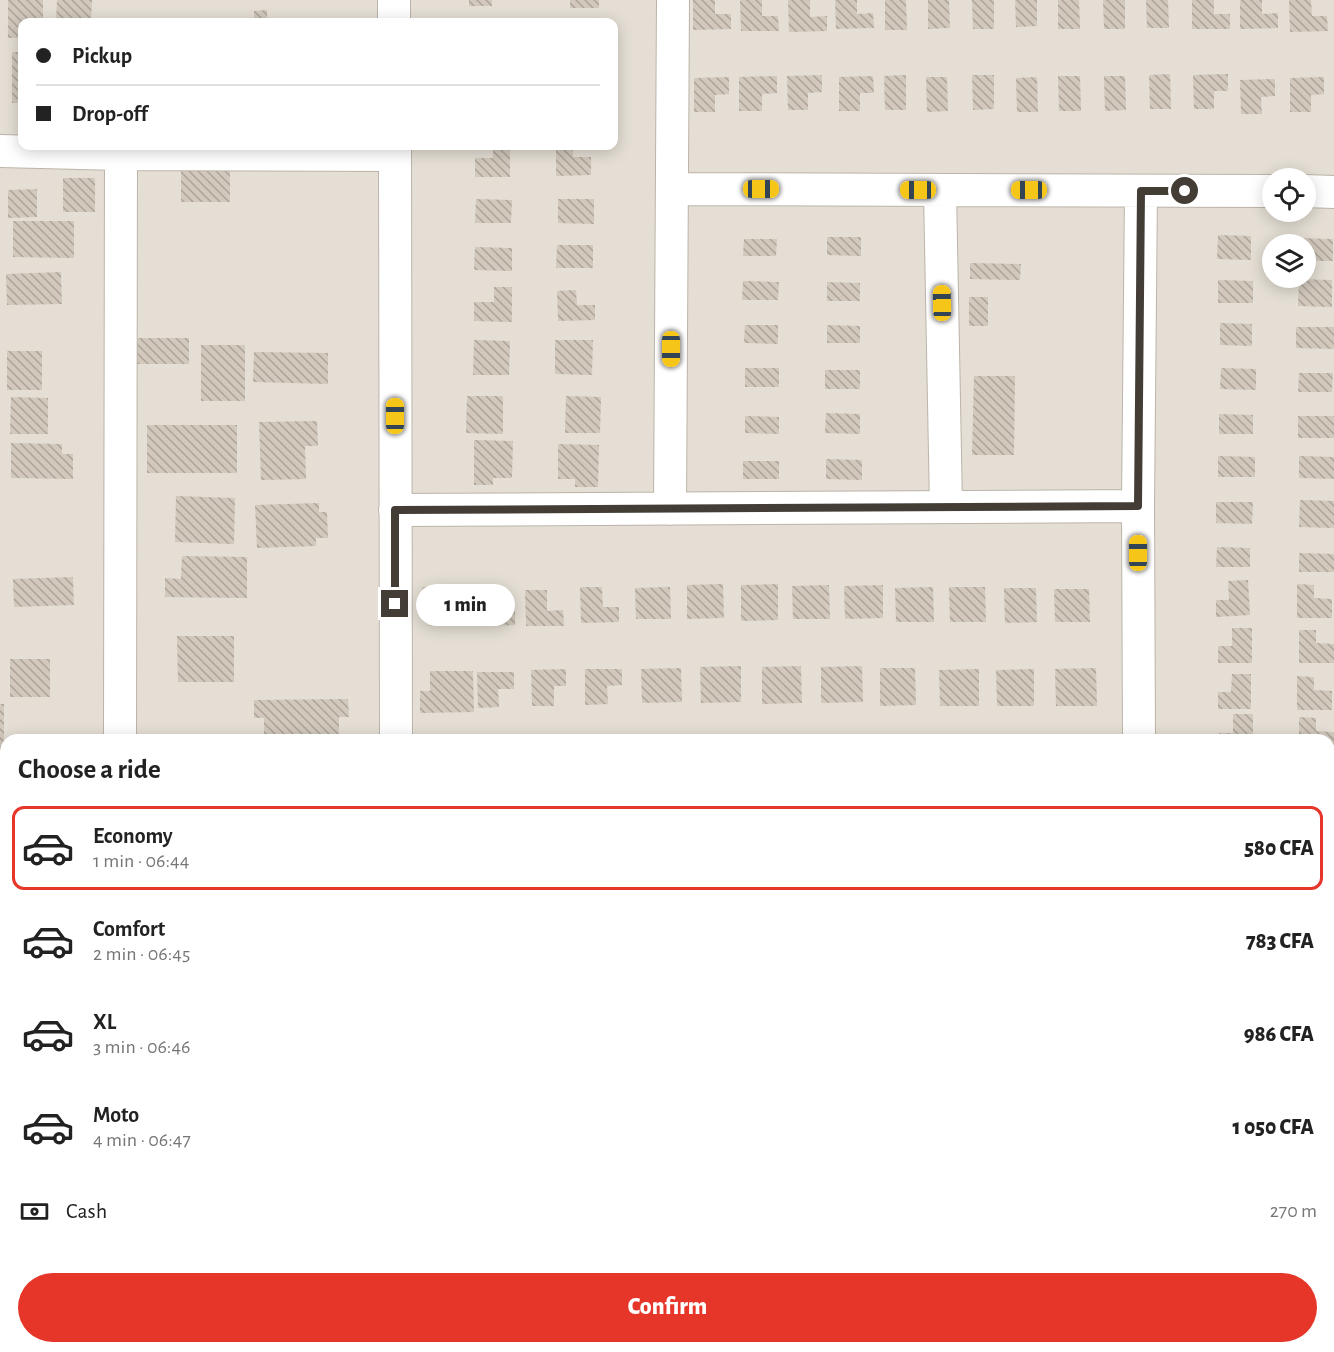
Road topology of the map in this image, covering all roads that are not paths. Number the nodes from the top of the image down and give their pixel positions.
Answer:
1 (394, 0) edge
2 (673, 0) edge
3 (394, 18) edge
4 (395, 150) edge
5 (0, 151) edge
6 (121, 154) junction
7 (672, 189) junction
8 (940, 190) junction
9 (1141, 191) junction
10 (1262, 191) edge
11 (1316, 191) edge
12 (1334, 192) edge
13 (1138, 506) junction
14 (946, 507) junction
15 (670, 509) junction
16 (395, 510) junction
17 (120, 734) edge
18 (396, 734) edge
19 (1139, 734) edge

1 - 3 street
2 - 7 street
4 - 6 street
4 - 16 street
5 - 6 street
6 - 17 street
7 - 8 street
7 - 15 street
8 - 9 street
8 - 14 street
9 - 10 street
9 - 13 street
11 - 12 street
13 - 14 street
13 - 19 street
14 - 15 street
15 - 16 street
16 - 18 street

